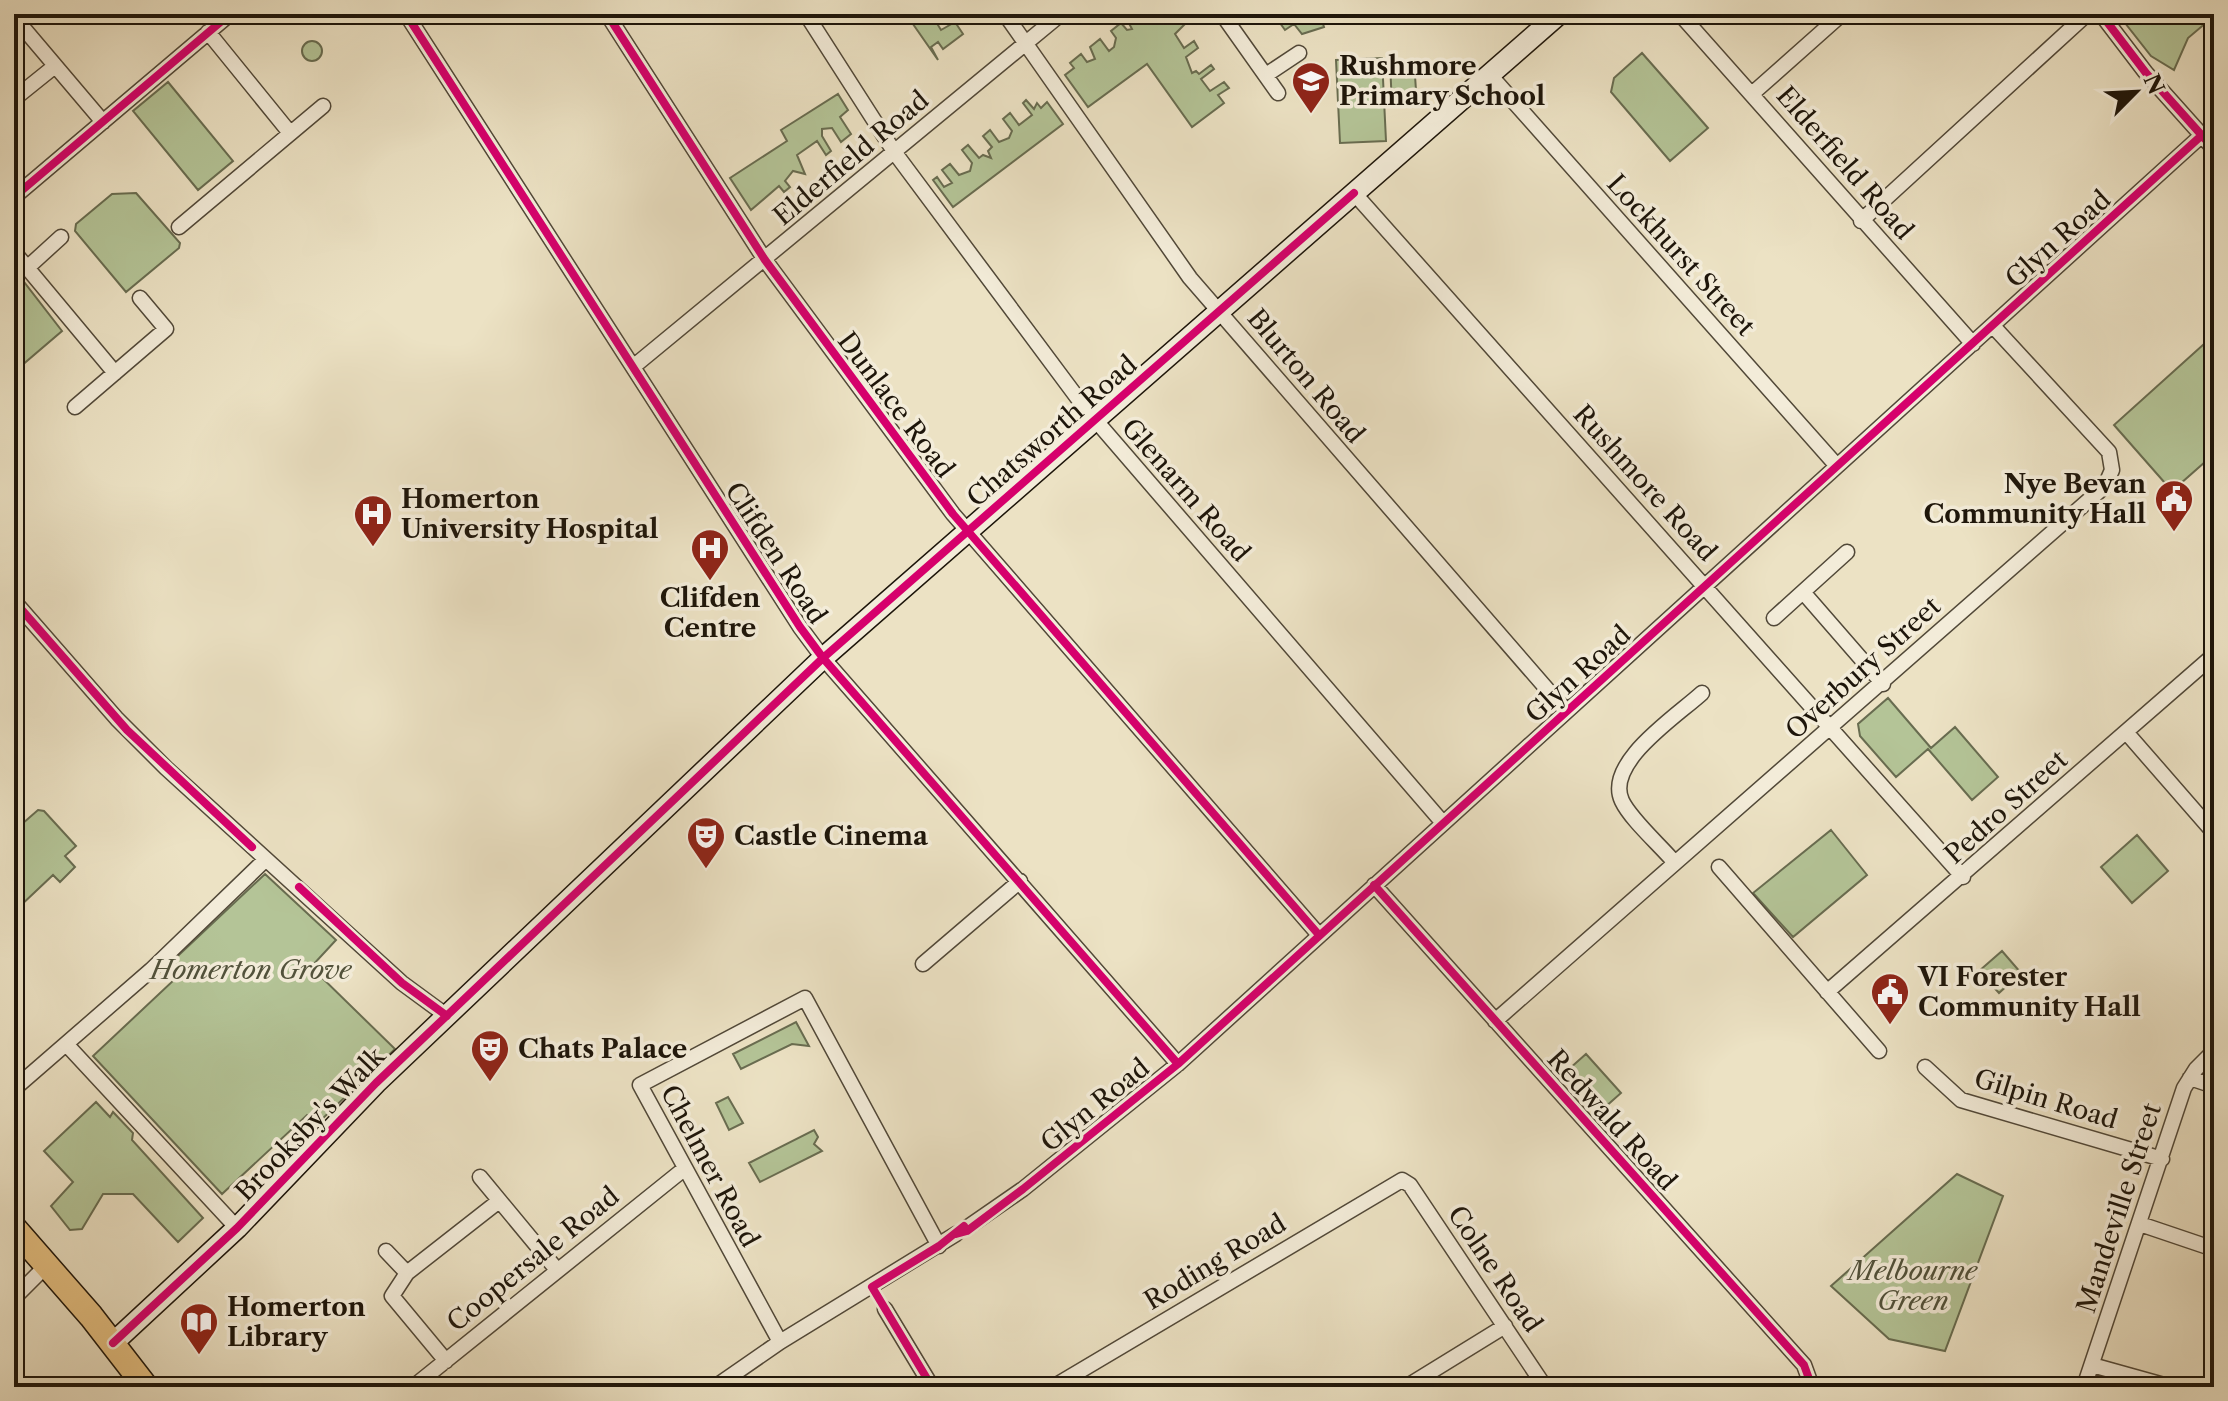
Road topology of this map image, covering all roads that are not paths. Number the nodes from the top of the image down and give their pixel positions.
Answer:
1 (230, 14) edge
2 (406, 14) edge
3 (607, 14) edge
4 (806, 14) edge
5 (1005, 14) edge
6 (1061, 14) edge
7 (1222, 14) edge
8 (1559, 14) edge
9 (1680, 14) edge
10 (1842, 14) edge
11 (2087, 14) edge
12 (2101, 14) edge
13 (14, 17) edge
14 (208, 32) junction
15 (1024, 44) junction
16 (1299, 53) dead end
17 (55, 66) junction
18 (1266, 75) junction
19 (1490, 75) junction
20 (1278, 93) dead end
21 (1753, 93) junction
22 (14, 99) edge
23 (323, 106) dead end
24 (103, 122) junction
25 (290, 133) junction
26 (2201, 136) junction
27 (2214, 149) edge
28 (895, 153) junction
29 (1354, 193) junction
30 (14, 197) edge
31 (1861, 221) junction
32 (179, 227) dead end
33 (61, 237) dead end
34 (14, 252) edge
35 (765, 260) junction
36 (27, 268) junction
37 (140, 298) dead end
38 (1219, 311) junction
39 (1993, 326) junction
40 (1973, 344) junction
41 (633, 367) junction
42 (115, 373) junction
43 (75, 407) dead end
44 (1095, 421) junction
45 (1837, 466) junction
46 (967, 532) junction
47 (1847, 552) dead end
48 (1706, 587) junction
49 (1803, 592) junction
50 (14, 601) edge
51 (1774, 618) dead end
52 (2214, 655) edge
53 (823, 658) junction
54 (1883, 684) junction
55 (1702, 693) dead end
56 (1566, 711) junction
57 (1832, 728) junction
58 (2126, 732) junction
59 (743, 733) joint
60 (1443, 823) junction
61 (2214, 833) edge
62 (265, 860) junction
63 (1675, 863) junction
64 (1719, 867) dead end
65 (1963, 877) junction
66 (1020, 881) junction
67 (1374, 885) junction
68 (1319, 935) junction
69 (923, 964) dead end
70 (1827, 992) junction
71 (447, 1016) junction
72 (1495, 1021) junction
73 (67, 1045) junction
74 (1879, 1051) dead end
75 (2214, 1051) edge
76 (1178, 1064) junction
77 (1925, 1067) dead end
78 (2190, 1078) junction
79 (2214, 1086) edge
80 (14, 1089) edge
81 (2162, 1159) junction
82 (684, 1169) junction
83 (480, 1177) dead end
84 (1402, 1180) joint
85 (499, 1201) junction
86 (2140, 1224) junction
87 (14, 1228) edge
88 (237, 1228) junction
89 (939, 1246) junction
90 (2214, 1249) edge
91 (386, 1251) dead end
92 (47, 1265) junction
93 (557, 1270) junction
94 (407, 1273) junction
95 (14, 1298) edge
96 (885, 1309) dead end
97 (1505, 1326) junction
98 (780, 1342) junction
99 (113, 1343) junction
100 (446, 1361) junction
101 (2092, 1365) junction
102 (146, 1387) edge
103 (413, 1387) edge
104 (715, 1387) edge
105 (932, 1387) edge
106 (1053, 1387) edge
107 (1406, 1387) edge
108 (1545, 1387) edge
109 (1812, 1387) edge
110 (2084, 1387) edge
111 (2171, 1387) edge

1 - 14 street
2 - 41 street, Clifden Road
3 - 35 street, Dunlace Road
4 - 28 street, Glenarm Road
5 - 15 street, Blurton Road
6 - 15 street, Elderfield Road
7 - 18 street
8 - 19 street, Chatsworth Road
9 - 21 street, Elderfield Road
10 - 21 street
11 - 31 street
12 - 26 street
13 - 17 street
14 - 24 street
14 - 25 street
15 - 28 street, Elderfield Road
15 - 38 street, Blurton Road
16 - 18 street
17 - 22 street
17 - 24 street
18 - 20 street
19 - 29 street, Chatsworth Road
19 - 45 street, Lockhurst Street
21 - 31 street, Elderfield Road
23 - 25 street
24 - 30 street
25 - 32 street
26 - 27 street
26 - 39 street, Glyn Road
28 - 35 street, Elderfield Road
28 - 44 street, Glenarm Road
29 - 38 street, Chatsworth Road
29 - 48 street, Rushmore Road
31 - 40 street, Elderfield Road
33 - 36 street
34 - 36 street
35 - 41 street, Elderfield Road
35 - 46 street, Dunlace Road
36 - 42 street
37 - 42 street
38 - 44 street, Chatsworth Road
38 - 56 street, Blurton Road
39 - 40 street, Glyn Road
39 - 54 street, Overbury Street
40 - 45 street, Glyn Road
41 - 53 street, Clifden Road
42 - 43 street
44 - 46 street, Chatsworth Road
44 - 60 street, Glenarm Road
45 - 48 street, Glyn Road
46 - 53 street, Chatsworth Road
46 - 68 street, Dunlace Road
47 - 49 street
48 - 56 street, Glyn Road
48 - 57 street, Rushmore Road
49 - 51 street
49 - 54 street
50 - 62 street
52 - 58 street, Pedro Street
53 - 59 street, Chatsworth Road
53 - 66 street, Clifden Road
54 - 57 street, Overbury Street
55 - 63 street
56 - 60 street, Glyn Road
57 - 63 street, Overbury Street
57 - 65 street, Rushmore Road
58 - 61 street
58 - 65 street, Pedro Street
59 - 71 street, Brooksby's Walk
60 - 67 street, Glyn Road
62 - 71 street
62 - 73 street
63 - 72 street, Overbury Street
64 - 70 street
65 - 70 street, Pedro Street
66 - 69 street
66 - 76 street, Clifden Road
67 - 68 street, Glyn Road
67 - 72 street, Redwald Road
68 - 76 street, Glyn Road
70 - 74 street
71 - 88 street, Brooksby's Walk
72 - 109 street, Redwald Road
73 - 80 street
73 - 88 street
75 - 78 street, Mandeville Street
76 - 89 street, Glyn Road
77 - 81 street, Gilpin Road
78 - 79 street
78 - 81 street, Mandeville Street
81 - 86 street, Mandeville Street
82 - 89 street, Chelmer Road
82 - 93 street, Coopersale Road
82 - 98 street, Chelmer Road
83 - 85 street
84 - 97 street, Colne Road
84 - 106 street, Roding Road
85 - 93 street
85 - 94 street
86 - 90 street
86 - 101 street, Mandeville Street
87 - 92 highway
88 - 99 street, Brooksby's Walk
89 - 98 street, Glyn Road
91 - 94 street
92 - 95 street
92 - 99 highway
93 - 100 street, Coopersale Road
94 - 100 street
96 - 105 street
97 - 107 street
97 - 108 street, Colne Road
98 - 104 street, Glyn Road
99 - 102 highway
100 - 103 street, Coopersale Road
101 - 110 street, Mandeville Street
101 - 111 street

